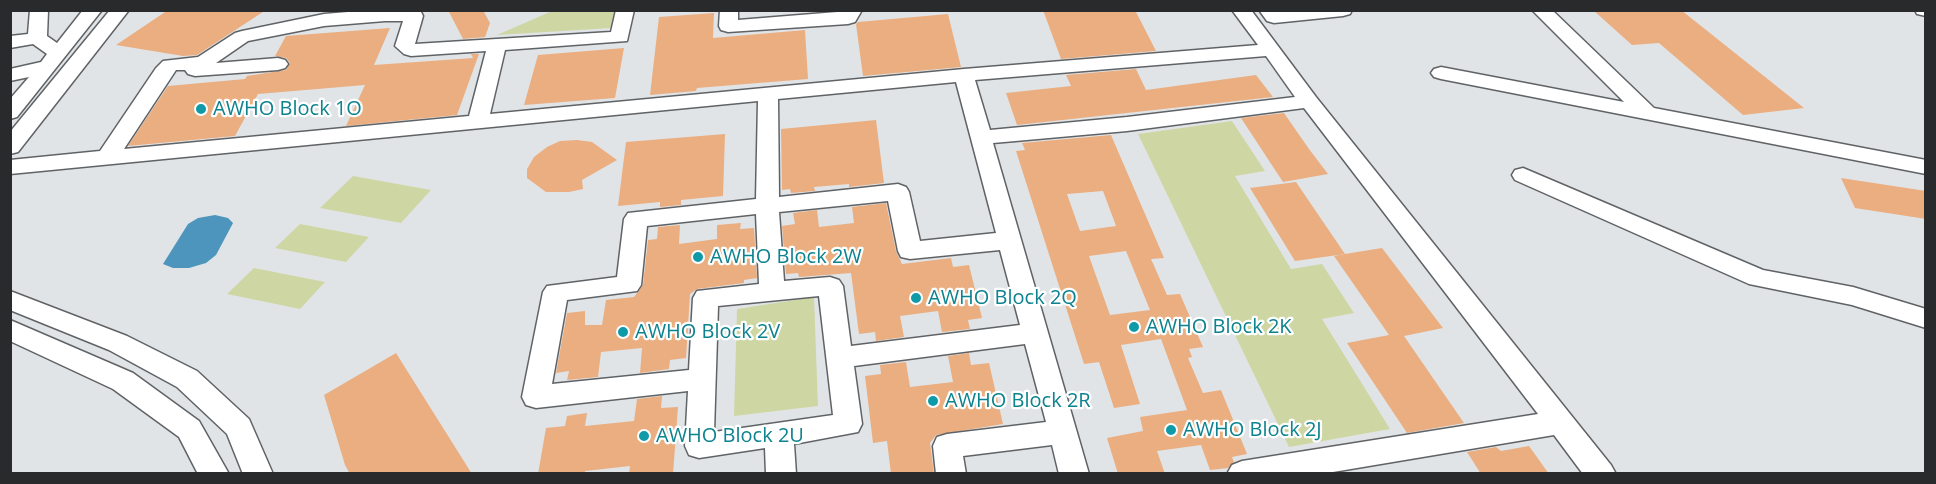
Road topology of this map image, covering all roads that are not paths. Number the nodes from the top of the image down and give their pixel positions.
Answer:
1 (39, 10) edge
2 (93, 10) edge
3 (120, 10) edge
4 (141, 10) edge
5 (625, 10) edge
6 (729, 10) edge
7 (853, 10) edge
8 (1241, 10) edge
9 (1268, 10) edge
10 (1343, 10) edge
11 (1541, 10) edge
12 (416, 13) edge
13 (98, 38) junction
14 (37, 39) junction
15 (10, 42) edge
16 (497, 45) junction
17 (1271, 50) junction
18 (54, 60) junction
19 (278, 64) dead end
20 (162, 72) junction
21 (1442, 74) dead end
22 (10, 75) edge
23 (964, 75) junction
24 (768, 94) junction
25 (1310, 101) junction
26 (10, 113) edge
27 (1647, 113) junction
28 (478, 122) junction
29 (981, 137) junction
30 (10, 147) edge
31 (107, 158) junction
32 (1926, 166) edge
33 (10, 167) edge
34 (1523, 175) dead end
35 (767, 205) junction
36 (1011, 240) junction
37 (772, 291) junction
38 (10, 300) edge
39 (1926, 319) edge
40 (10, 330) edge
41 (1036, 333) junction
42 (839, 358) junction
43 (703, 379) junction
44 (1560, 422) junction
45 (1063, 432) junction
46 (779, 436) junction
47 (214, 474) edge
48 (258, 474) edge
49 (781, 474) edge
50 (951, 474) edge
51 (1074, 474) edge
52 (1242, 474) edge
53 (1601, 474) edge

1 - 14 street
2 - 18 street
3 - 13 street
4 - 13 street
5 - 16 street
6 - 7 street
8 - 17 street
9 - 10 street
11 - 27 street
12 - 16 street
12 - 20 street
13 - 30 street
14 - 15 street
14 - 18 street
16 - 28 street
17 - 23 street
17 - 25 street
18 - 22 street
18 - 26 street
19 - 20 street
20 - 31 street
21 - 27 street
23 - 24 street
23 - 29 street
24 - 28 street
24 - 35 street
25 - 29 street
25 - 44 street
27 - 32 street
28 - 31 street
29 - 36 street
31 - 33 street
34 - 39 street
35 - 36 street
35 - 37 street
35 - 43 street
36 - 41 street
37 - 42 street
37 - 43 street
38 - 48 street
40 - 47 street
41 - 42 street
41 - 45 street
42 - 46 street
43 - 46 street
44 - 52 street
44 - 53 street
45 - 50 street
45 - 51 street
46 - 49 street

